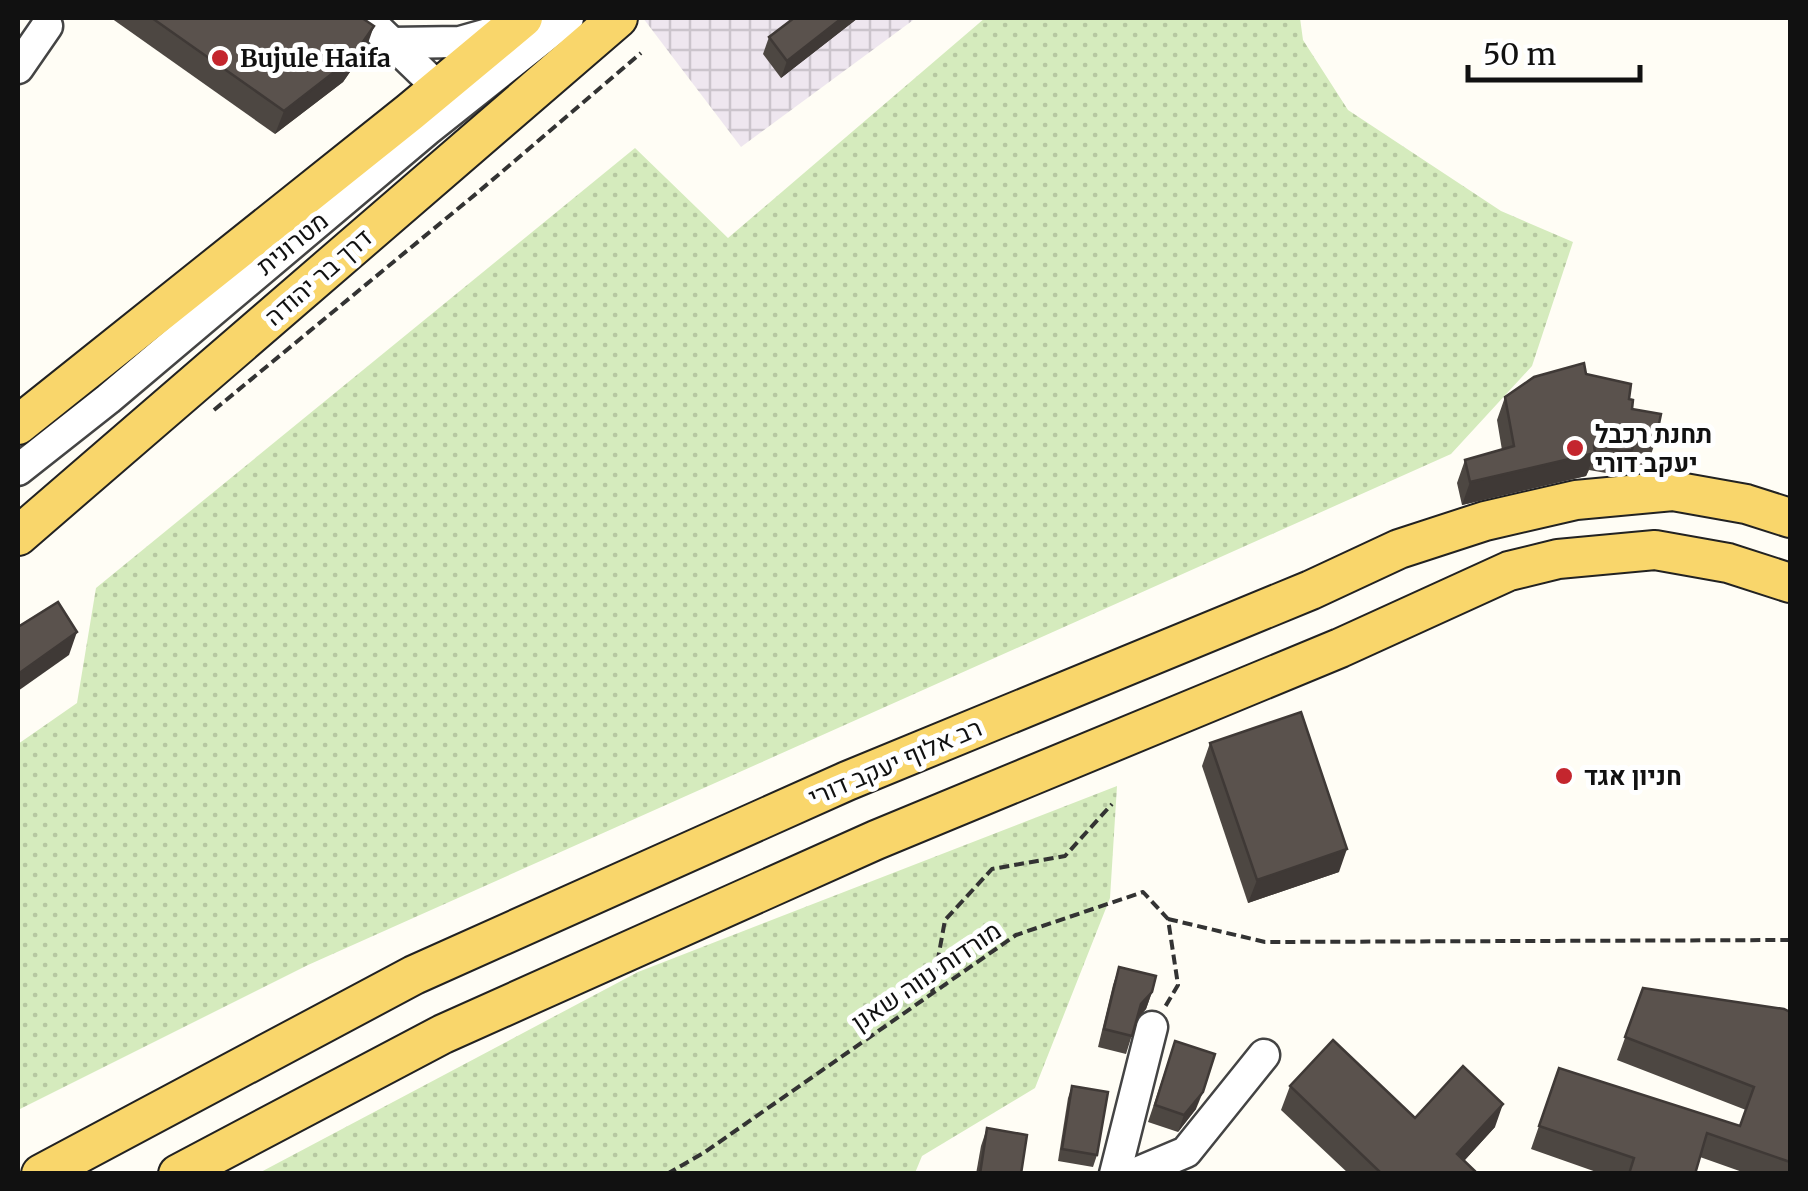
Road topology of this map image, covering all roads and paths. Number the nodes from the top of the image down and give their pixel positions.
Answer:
1 (366, 18) edge
2 (568, 18) edge
3 (618, 18) edge
4 (516, 23) edge
5 (47, 26) dead end
6 (391, 43) junction
7 (640, 53) dead end
8 (18, 68) edge
9 (460, 109) junction
10 (212, 411) dead end
11 (20, 423) edge
12 (18, 470) edge
13 (1790, 518) edge
14 (18, 536) edge
15 (1790, 582) edge
16 (1112, 804) dead end
17 (1168, 919) junction
18 (1790, 940) edge
19 (932, 992) junction
20 (1152, 1027) joint
21 (1264, 1055) dead end
22 (42, 1174) edge
23 (178, 1174) edge
24 (667, 1174) edge
25 (1114, 1174) edge
26 (1134, 1174) edge

1 - 6 street
2 - 9 street, מטרונית
3 - 9 main road, דרך בר יהודה
4 - 6 street
4 - 9 main road, דרך בר יהודה
5 - 8 street
6 - 9 street
7 - 10 path
9 - 11 main road, דרך בר יהודה
9 - 12 street, מטרונית
9 - 14 main road, דרך בר יהודה
13 - 22 main road, רב אלוף יעקב דורי
15 - 23 main road
16 - 19 path
17 - 18 path
17 - 19 path, מורדות נווה שאנן
17 - 20 path
19 - 24 path, מורדות נווה שאנן
20 - 25 street
21 - 26 street

